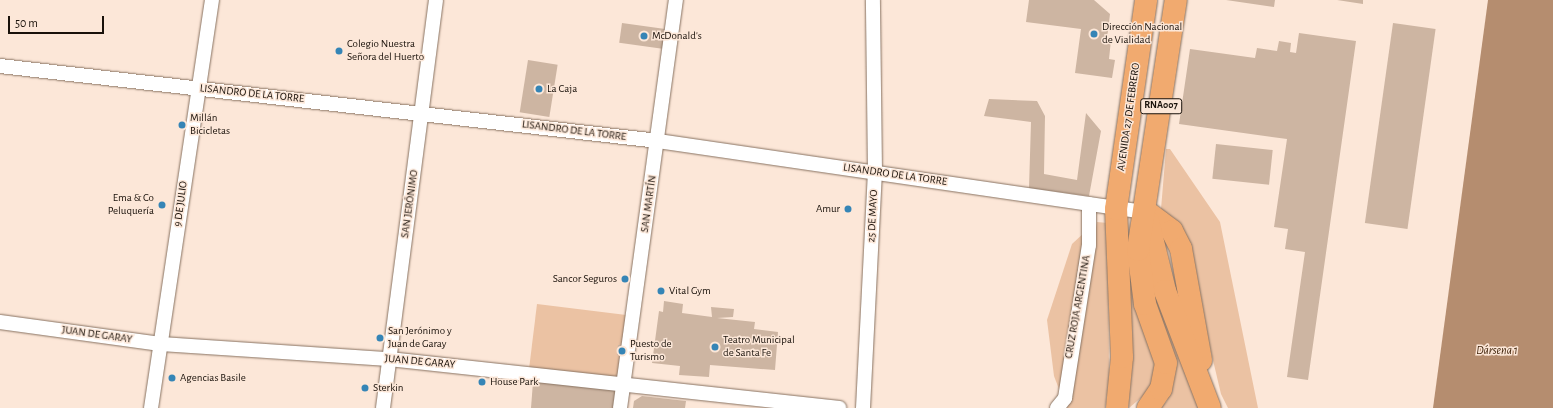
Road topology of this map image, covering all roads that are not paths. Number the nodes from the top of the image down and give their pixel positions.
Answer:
1 (212, 0) edge
2 (436, 0) edge
3 (676, 0) edge
4 (873, 0) edge
5 (1146, 0) edge
6 (1176, 0) edge
7 (0, 66) edge
8 (198, 88) junction
9 (422, 113) junction
10 (658, 141) junction
11 (875, 172) junction
12 (1089, 204) junction
13 (1116, 210) junction
14 (1147, 212) junction
15 (0, 322) edge
16 (161, 344) junction
17 (389, 359) junction
18 (623, 382) junction
19 (1208, 400) edge
20 (151, 408) edge
21 (383, 408) edge
22 (620, 408) edge
23 (839, 408) edge
24 (863, 408) edge
25 (1057, 408) edge
26 (1117, 408) edge
27 (1148, 408) edge

1 - 8 street, 9 DE JULIO
2 - 9 street, SAN JERÓNIMO
3 - 10 street, SAN MARTÍN
4 - 11 street, 25 DE MAYO
5 - 13 highway, AVENIDA 27 DE FEBRERO / RNA007
6 - 14 highway, RNA007
7 - 8 street, LISANDRO DE LA TORRE
8 - 9 street, LISANDRO DE LA TORRE
8 - 16 street, 9 DE JULIO
9 - 10 street, LISANDRO DE LA TORRE
9 - 17 street, SAN JERÓNIMO
10 - 11 street, LISANDRO DE LA TORRE
10 - 18 street, SAN MARTÍN
11 - 12 street, LISANDRO DE LA TORRE
11 - 24 street, 25 DE MAYO
12 - 13 street, LISANDRO DE LA TORRE
12 - 25 street, CRUZ ROJA ARGENTINA
13 - 14 street, LISANDRO DE LA TORRE
13 - 26 highway, RNA007
14 - 19 highway, RNA007
14 - 27 highway
15 - 16 street, JUAN DE GARAY
16 - 17 street, JUAN DE GARAY
16 - 20 street, 9 DE JULIO
17 - 18 street, JUAN DE GARAY
17 - 21 street, SAN JERÓNIMO
18 - 22 street, SAN MARTÍN
18 - 23 street, JUAN DE GARAY

